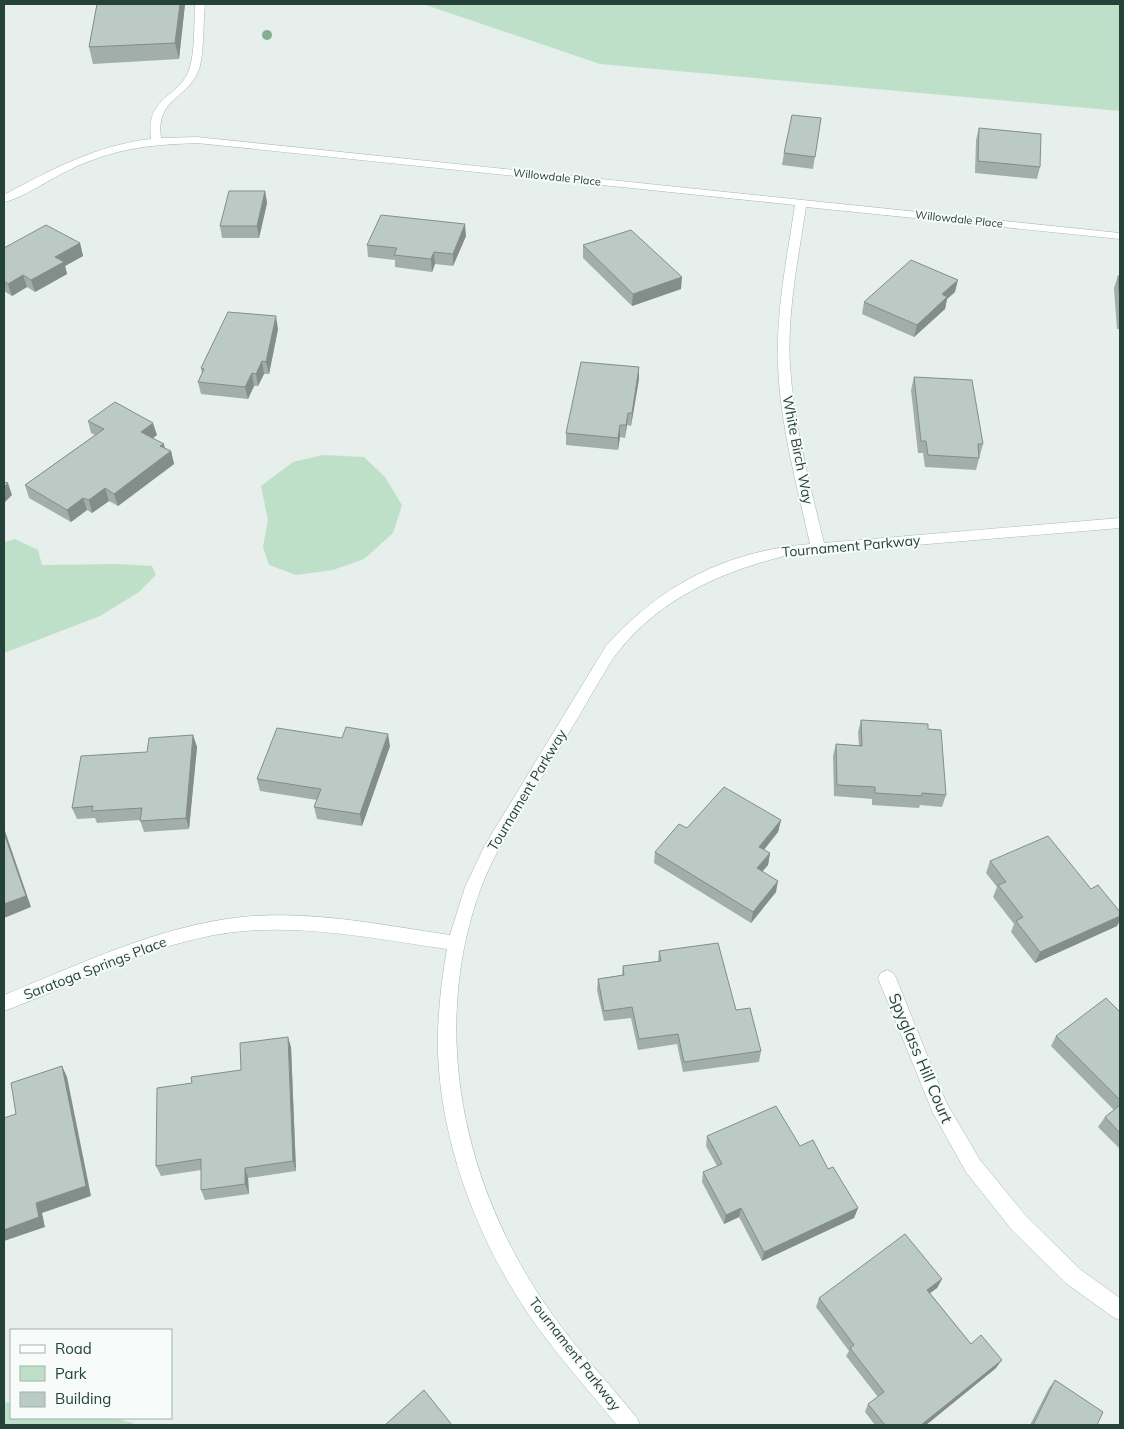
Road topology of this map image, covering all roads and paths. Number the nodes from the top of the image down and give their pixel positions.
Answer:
1 (200, 4) edge
2 (156, 141) junction
3 (4, 199) edge
4 (801, 202) junction
5 (1120, 236) edge
6 (1120, 523) edge
7 (818, 548) junction
8 (456, 943) junction
9 (887, 978) dead end
10 (4, 1003) edge
11 (1120, 1310) edge
12 (630, 1425) edge

1 - 2 street
2 - 3 street, Willowdale Place
2 - 4 street, Willowdale Place
4 - 5 street, Willowdale Place
4 - 7 street, White Birch Way
6 - 7 street, Tournament Parkway
7 - 8 street, Tournament Parkway
8 - 10 street, Saratoga Springs Place
8 - 12 street, Tournament Parkway
9 - 11 street, Spyglass Hill Court

